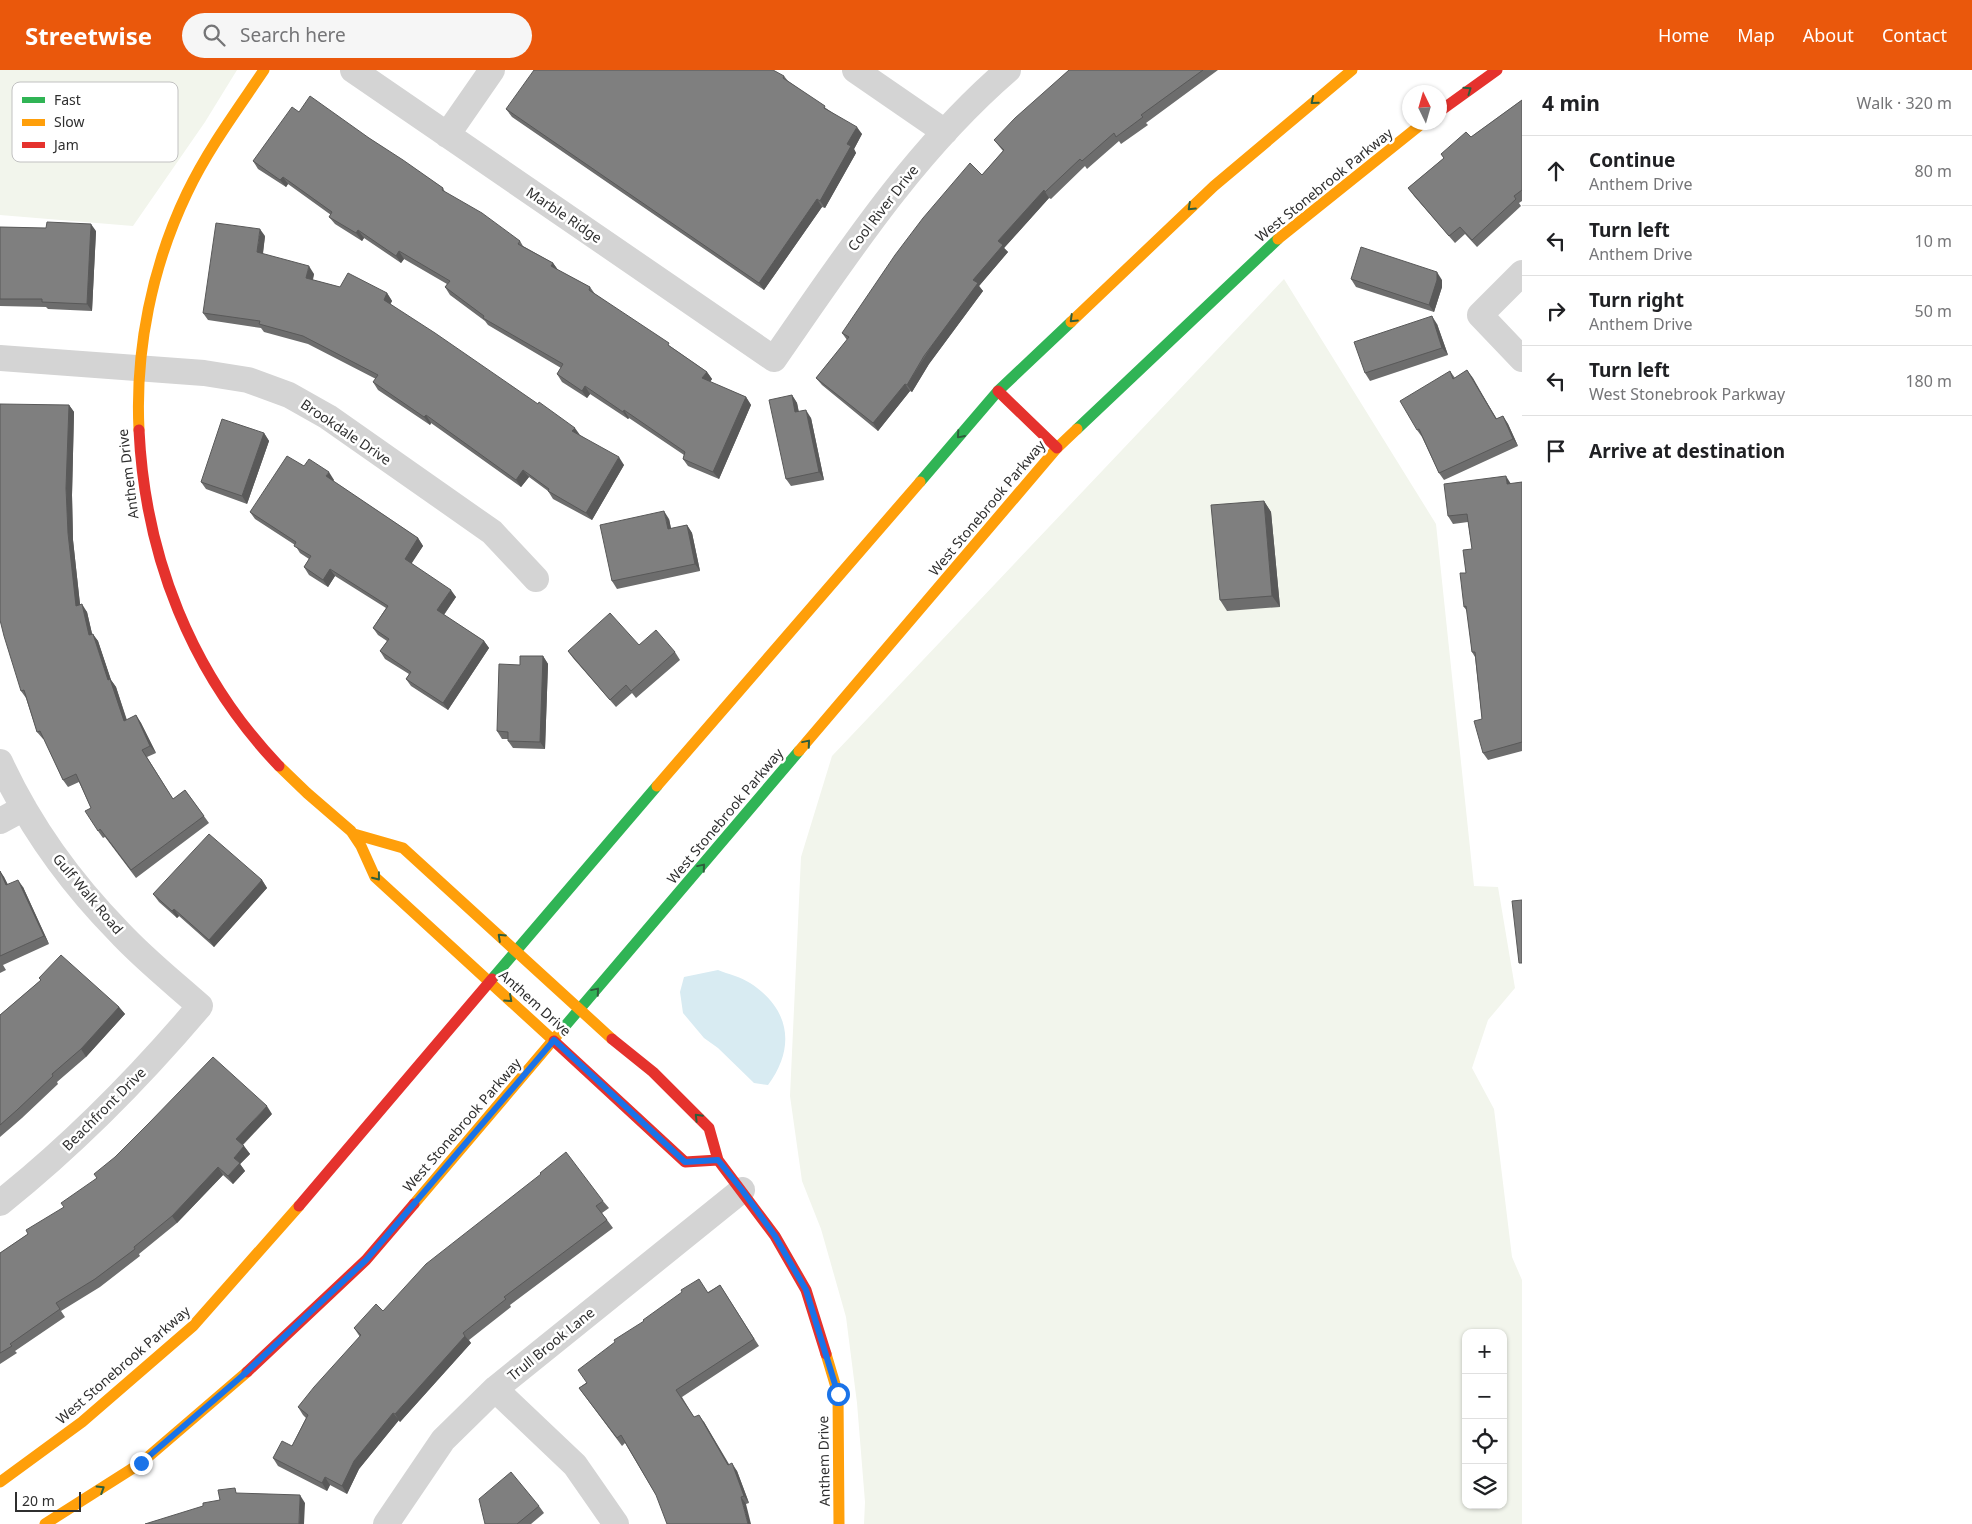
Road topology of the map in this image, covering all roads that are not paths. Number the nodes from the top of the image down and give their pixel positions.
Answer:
1 (264, 70) edge
2 (353, 70) edge
3 (492, 70) edge
4 (855, 70) edge
5 (1008, 70) edge
6 (1352, 70) edge
7 (1497, 70) edge
8 (1447, 106) edge
9 (1414, 130) edge
10 (945, 132) junction
11 (448, 135) junction
12 (1522, 273) edge
13 (0, 358) edge
14 (774, 359) joint
15 (1522, 360) edge
16 (138, 368) junction
17 (998, 391) junction
18 (1057, 448) junction
19 (536, 579) dead end
20 (0, 762) edge
21 (24, 808) junction
22 (0, 821) edge
23 (354, 834) junction
24 (515, 951) junction
25 (490, 982) junction
26 (200, 1006) joint
27 (580, 1010) junction
28 (554, 1040) junction
29 (718, 1160) junction
30 (742, 1190) junction
31 (0, 1203) edge
32 (495, 1389) junction
33 (0, 1482) edge
34 (45, 1524) edge
35 (386, 1524) edge
36 (616, 1524) edge
37 (839, 1524) edge

1 - 16 street, Anthem Drive
2 - 11 street, Marble Ridge
3 - 11 street
4 - 10 street
5 - 10 street, Cool River Drive
6 -> 17 street, West Stonebrook Parkway
8 -> 7 street
9 - 18 street, West Stonebrook Parkway
10 - 14 street, Cool River Drive
11 - 14 street, Marble Ridge
12 - 15 street
13 - 16 street, Brookdale Drive
16 - 19 street, Brookdale Drive
16 - 23 street, Anthem Drive
17 - 18 street
17 -> 24 street, West Stonebrook Parkway
27 -> 18 street, West Stonebrook Parkway
20 - 21 street, Gulf Walk Road
21 - 22 street
21 - 26 street, Gulf Walk Road
24 -> 23 street, Anthem Drive
23 -> 25 street, Anthem Drive
24 - 25 street, West Stonebrook Parkway
24 - 27 street, Anthem Drive
25 -> 28 street, Anthem Drive
25 - 33 street, West Stonebrook Parkway
26 - 31 street, Beachfront Drive
27 - 28 street, West Stonebrook Parkway
29 -> 27 street, Anthem Drive
28 - 29 street, Anthem Drive
34 -> 28 street, West Stonebrook Parkway
29 - 30 street, Anthem Drive
30 - 32 street, Trull Brook Lane
30 - 37 street, Anthem Drive
32 - 35 street, Trull Brook Lane
32 - 36 street

